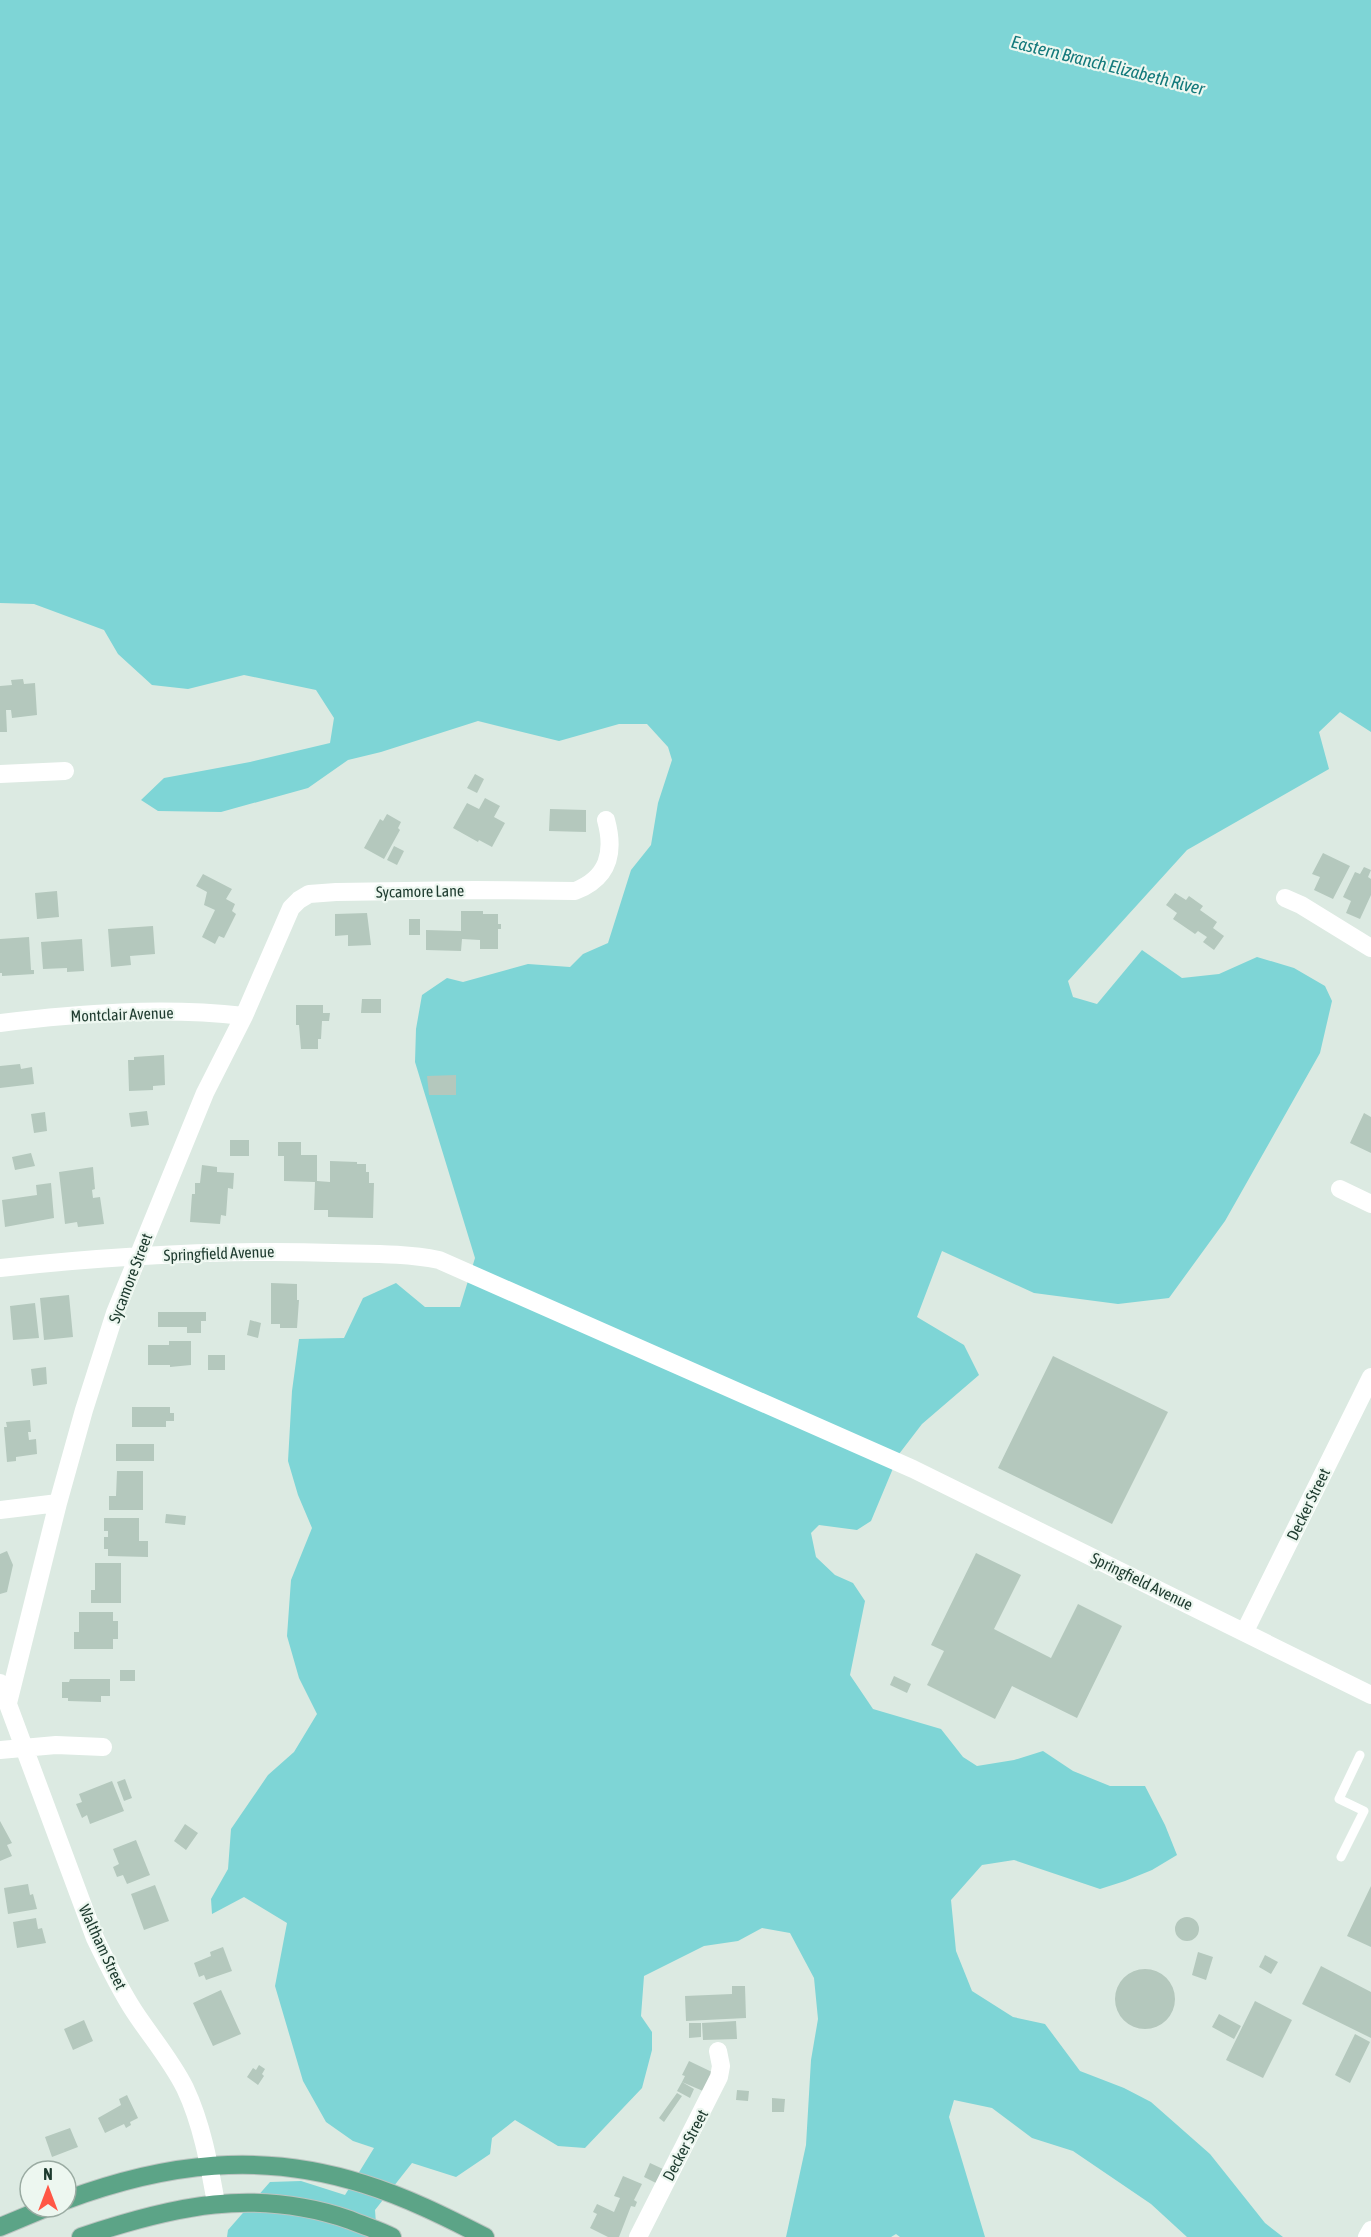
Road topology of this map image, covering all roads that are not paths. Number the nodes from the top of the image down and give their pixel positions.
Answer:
1 (65, 771) dead end
2 (0, 774) edge
3 (606, 820) dead end
4 (326, 893) joint
5 (1285, 898) dead end
6 (1371, 948) edge
7 (244, 1016) junction
8 (0, 1023) edge
9 (1340, 1189) dead end
10 (1371, 1204) edge
11 (138, 1256) junction
12 (0, 1268) edge
13 (1371, 1377) edge
14 (58, 1503) junction
15 (0, 1510) edge
16 (1245, 1631) junction
17 (0, 1683) edge
18 (1371, 1695) edge
19 (8, 1703) junction
20 (25, 1746) junction
21 (103, 1747) dead end
22 (0, 1750) edge
23 (1360, 1755) dead end
24 (1341, 1857) dead end
25 (718, 2051) dead end
26 (209, 2165) junction
27 (78, 2196) edge
28 (216, 2204) junction
29 (19, 2219) edge
30 (0, 2227) edge
31 (1371, 2230) edge
32 (81, 2237) edge
33 (392, 2237) edge
34 (485, 2237) edge
35 (638, 2237) edge
36 (1367, 2237) edge

1 - 2 street
3 - 4 street, Sycamore Lane
4 - 7 street, Sycamore Street
5 - 6 street
7 - 8 street, Montclair Avenue
7 - 11 street, Sycamore Street
9 - 10 street
11 - 12 street, Springfield Avenue
11 - 14 street, Sycamore Street
11 - 16 street, Springfield Avenue
13 - 16 street, Decker Street
14 - 15 street
14 - 19 street, Sycamore Street
16 - 18 street, Springfield Avenue
17 - 19 street, Waltham Street
19 - 20 street, Waltham Street
20 - 21 street
20 - 22 street
20 - 26 street, Waltham Street
23 - 24 lane
25 - 35 street, Decker Street
26 - 27 main road
26 - 28 street, Waltham Street
26 - 34 main road
28 - 32 main road
28 - 33 main road
29 - 30 main road
31 - 36 street

